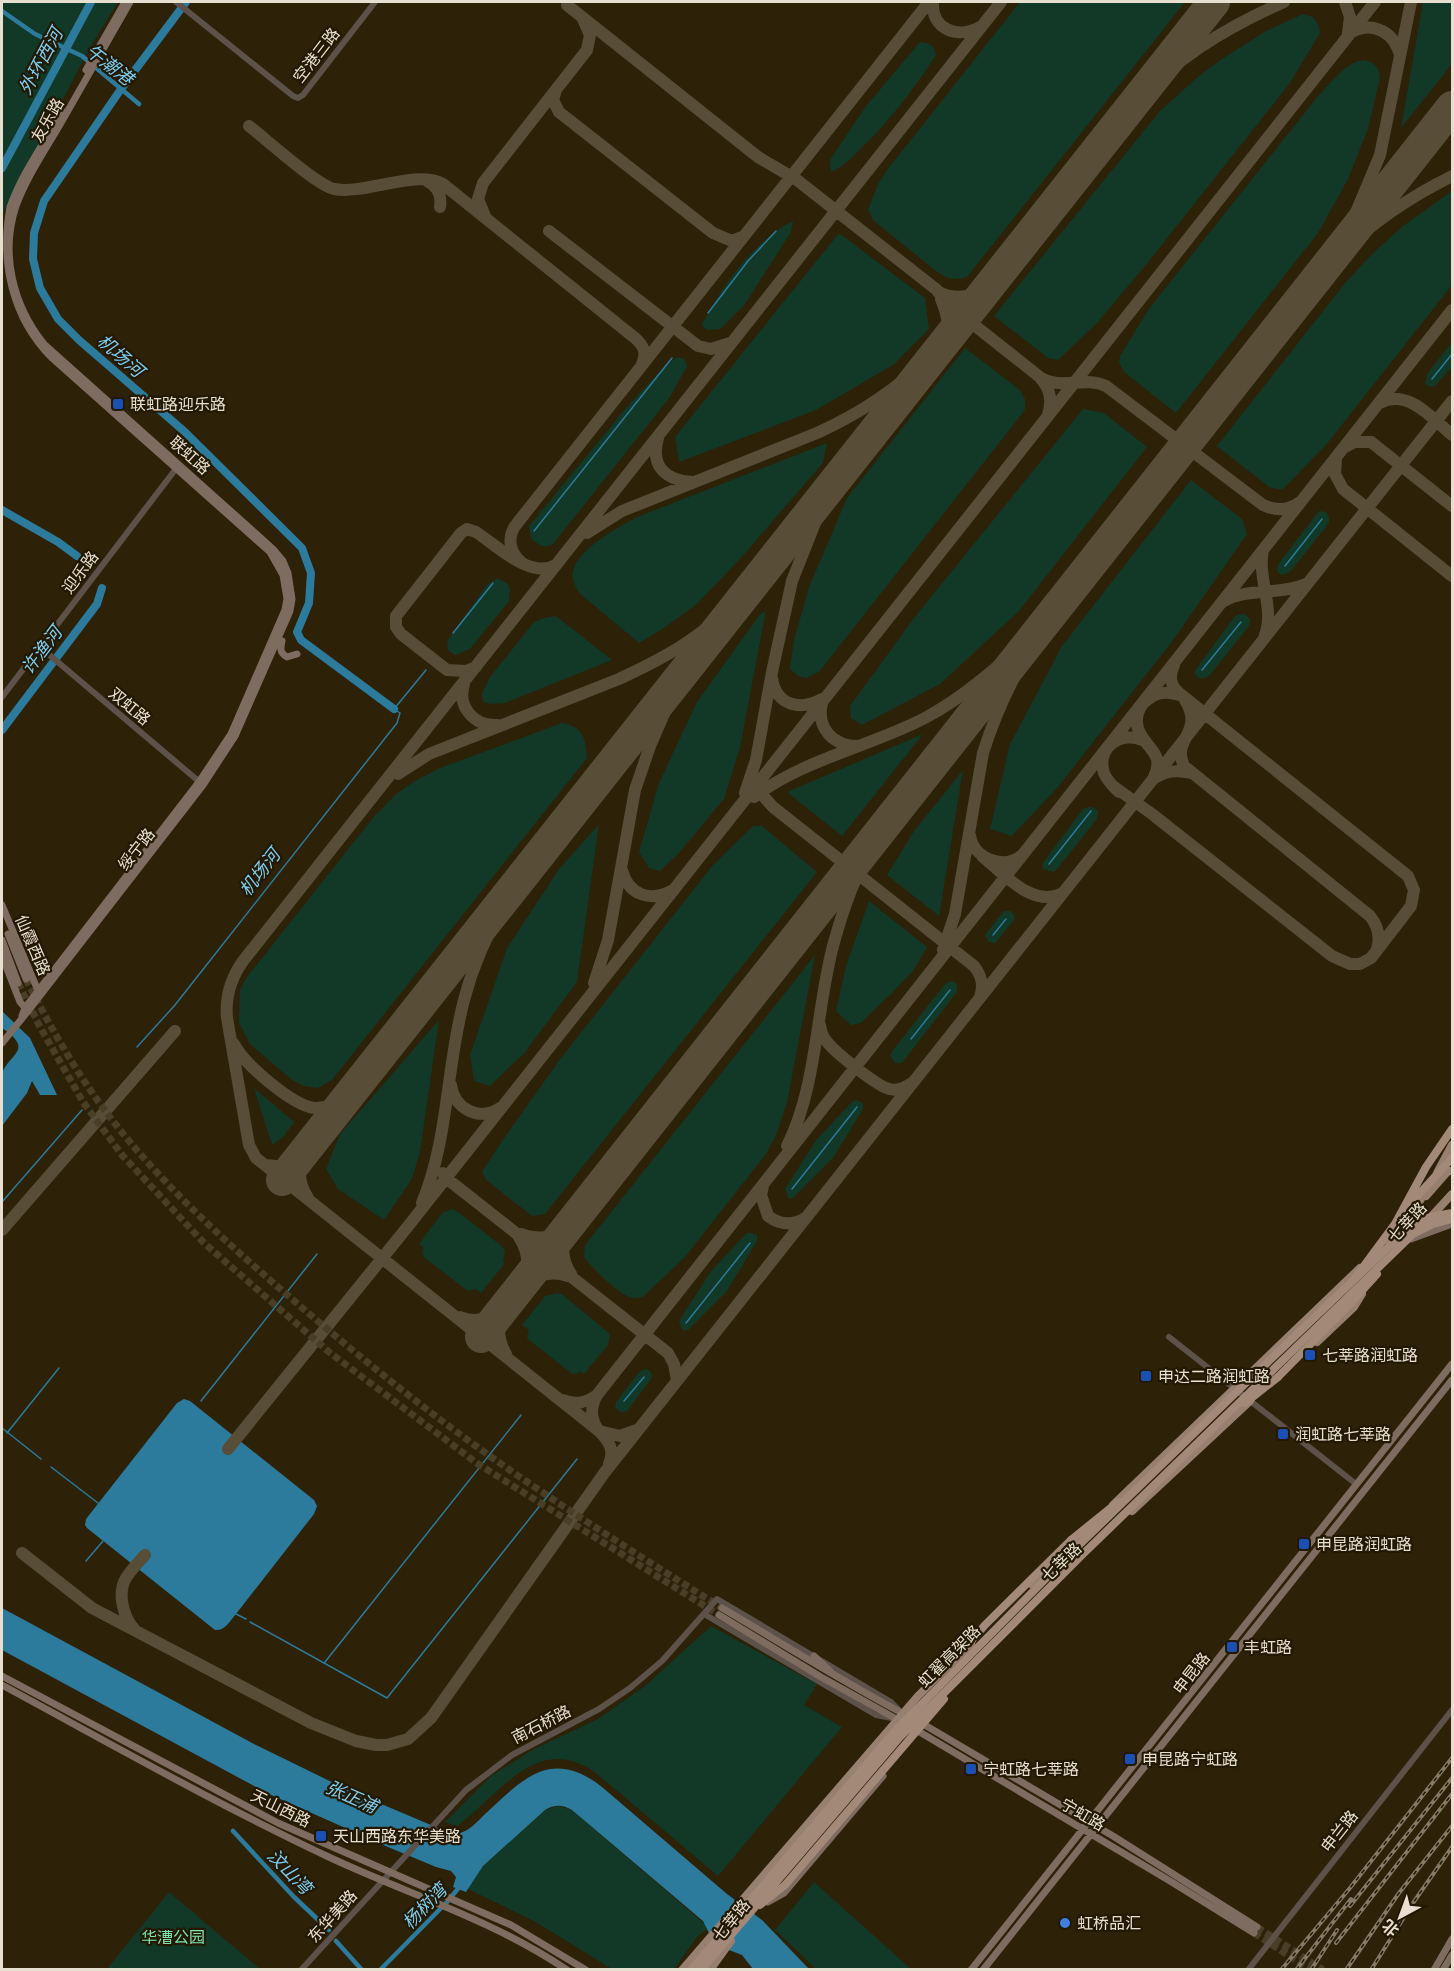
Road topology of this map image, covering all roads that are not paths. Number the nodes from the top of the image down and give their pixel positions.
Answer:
1 (125, 2) edge
2 (130, 2) edge
3 (176, 2) edge
4 (375, 2) edge
5 (98, 52) junction
6 (6, 259) joint
7 (178, 466) junction
8 (286, 623) junction
9 (40, 647) junction
10 (297, 654) dead end
11 (254, 689) junction
12 (2, 697) edge
13 (201, 784) junction
14 (2, 905) edge
15 (2, 917) edge
16 (2, 940) edge
17 (2, 956) edge
18 (26, 979) tunnel mouth
19 (18, 983) tunnel mouth
20 (39, 993) junction
21 (26, 1010) junction
22 (2, 1043) edge
23 (1452, 1129) edge
24 (1452, 1145) edge
25 (1452, 1158) edge
26 (1452, 1171) edge
27 (1452, 1194) edge
28 (1417, 1206) junction
29 (1452, 1213) edge
30 (1452, 1219) edge
31 (1395, 1224) junction
32 (1452, 1224) edge
33 (1411, 1239) junction
34 (1379, 1271) junction
35 (1355, 1278) junction
36 (1169, 1337) dead end
37 (1452, 1364) edge
38 (1452, 1380) edge
39 (1233, 1388) junction
40 (1250, 1402) junction
41 (1212, 1431) junction
42 (1356, 1484) junction
43 (1141, 1485) junction
44 (1365, 1489) junction
45 (1113, 1505) junction
46 (1126, 1517) junction
47 (717, 1599) joint
48 (704, 1614) junction
49 (966, 1647) junction
50 (814, 1656) junction
51 (973, 1664) junction
52 (2, 1676) edge
53 (838, 1679) junction
54 (2, 1685) edge
55 (1452, 1710) edge
56 (900, 1716) junction
57 (914, 1724) junction
58 (920, 1732) junction
59 (1088, 1822) junction
60 (1096, 1827) junction
61 (1081, 1829) junction
62 (1090, 1834) junction
63 (390, 1872) junction
64 (383, 1880) junction
65 (758, 1908) junction
66 (1452, 1939) edge
67 (1452, 1954) edge
68 (302, 1970) edge
69 (567, 1970) edge
70 (586, 1970) edge
71 (682, 1970) edge
72 (691, 1970) edge
73 (701, 1970) edge
74 (710, 1970) edge
75 (971, 1970) edge
76 (982, 1970) edge
77 (1248, 1970) edge
78 (1434, 1970) edge
79 (1443, 1970) edge

1 - 5 main road, 友乐路
2 - 5 main road, 友乐路
3 - 4 street, 空港三路
5 - 6 main road, 友乐路
6 - 7 main road, 联虹路
7 - 8 main road, 联虹路
7 - 9 street, 迎乐路
7 - 11 main road, 联虹路
8 - 10 main road
8 - 11 main road, 联虹路
9 - 12 street, 迎乐路
9 - 13 street, 双虹路
11 - 13 main road, 绥宁路
13 - 20 main road, 绥宁路
14 - 20 main road, 仙霞西路
15 - 18 main road
16 - 19 main road
17 - 21 main road, 仙霞西路
20 - 21 main road, 绥宁路
21 - 22 main road, 绥宁路
23 - 31 highway, bridge
24 - 28 main road, 七莘路
25 - 31 highway, bridge
26 - 28 main road, 七莘路
27 - 33 main road, 七莘路
28 - 39 main road, 七莘路
29 - 35 highway, bridge
30 - 41 highway, bridge
31 - 35 highway, bridge
32 - 33 main road
33 - 34 main road, 七莘路
34 - 40 main road, 七莘路
34 - 41 highway, bridge
35 - 43 highway, 虹翟高架路, bridge
36 - 39 street
37 - 42 main road, 申昆路
38 - 44 main road, 申昆路
39 - 40 street
39 - 45 main road, 七莘路
40 - 42 street
40 - 46 main road, 七莘路
41 - 51 highway, 虹翟高架路, bridge
42 - 44 main road
42 - 59 main road, 申昆路
43 - 49 highway, bridge
43 - 72 highway, 虹翟高架路, bridge
44 - 60 main road, 申昆路
45 - 46 street
45 - 49 main road, 七莘路
46 - 57 main road, 七莘路
47 - 48 street, 南石桥路
47 - 50 street, 宁虹路
48 - 56 street, 宁虹路
48 - 63 street, 南石桥路
49 - 56 main road, 七莘路
50 - 53 main road
50 - 56 street, 宁虹路
51 - 65 highway, bridge
51 - 73 highway, 虹翟高架路, bridge
52 - 63 main road, 天山西路
53 - 56 main road, 宁虹路
53 - 56 main road, 宁虹路
54 - 64 main road, 天山西路
55 - 77 street, 申兰路
56 - 57 main road, 宁虹路
56 - 71 main road, 七莘路
57 - 58 main road, 宁虹路
57 - 59 main road, 宁虹路
57 - 65 main road, 七莘路
58 - 61 main road, 宁虹路
58 - 65 main road
59 - 60 main road, 宁虹路
59 - 61 main road, 申昆路
60 - 62 main road, 申昆路
60 - 62 main road, 宁虹路
61 - 62 main road, 宁虹路
61 - 75 main road, 申昆路
62 - 76 main road, 申昆路
63 - 64 street, 南石桥路
63 - 70 main road, 天山西路
64 - 68 street, 东华美路
64 - 69 main road, 天山西路
65 - 74 main road, 七莘路, bridge
66 - 78 main road
67 - 79 main road

